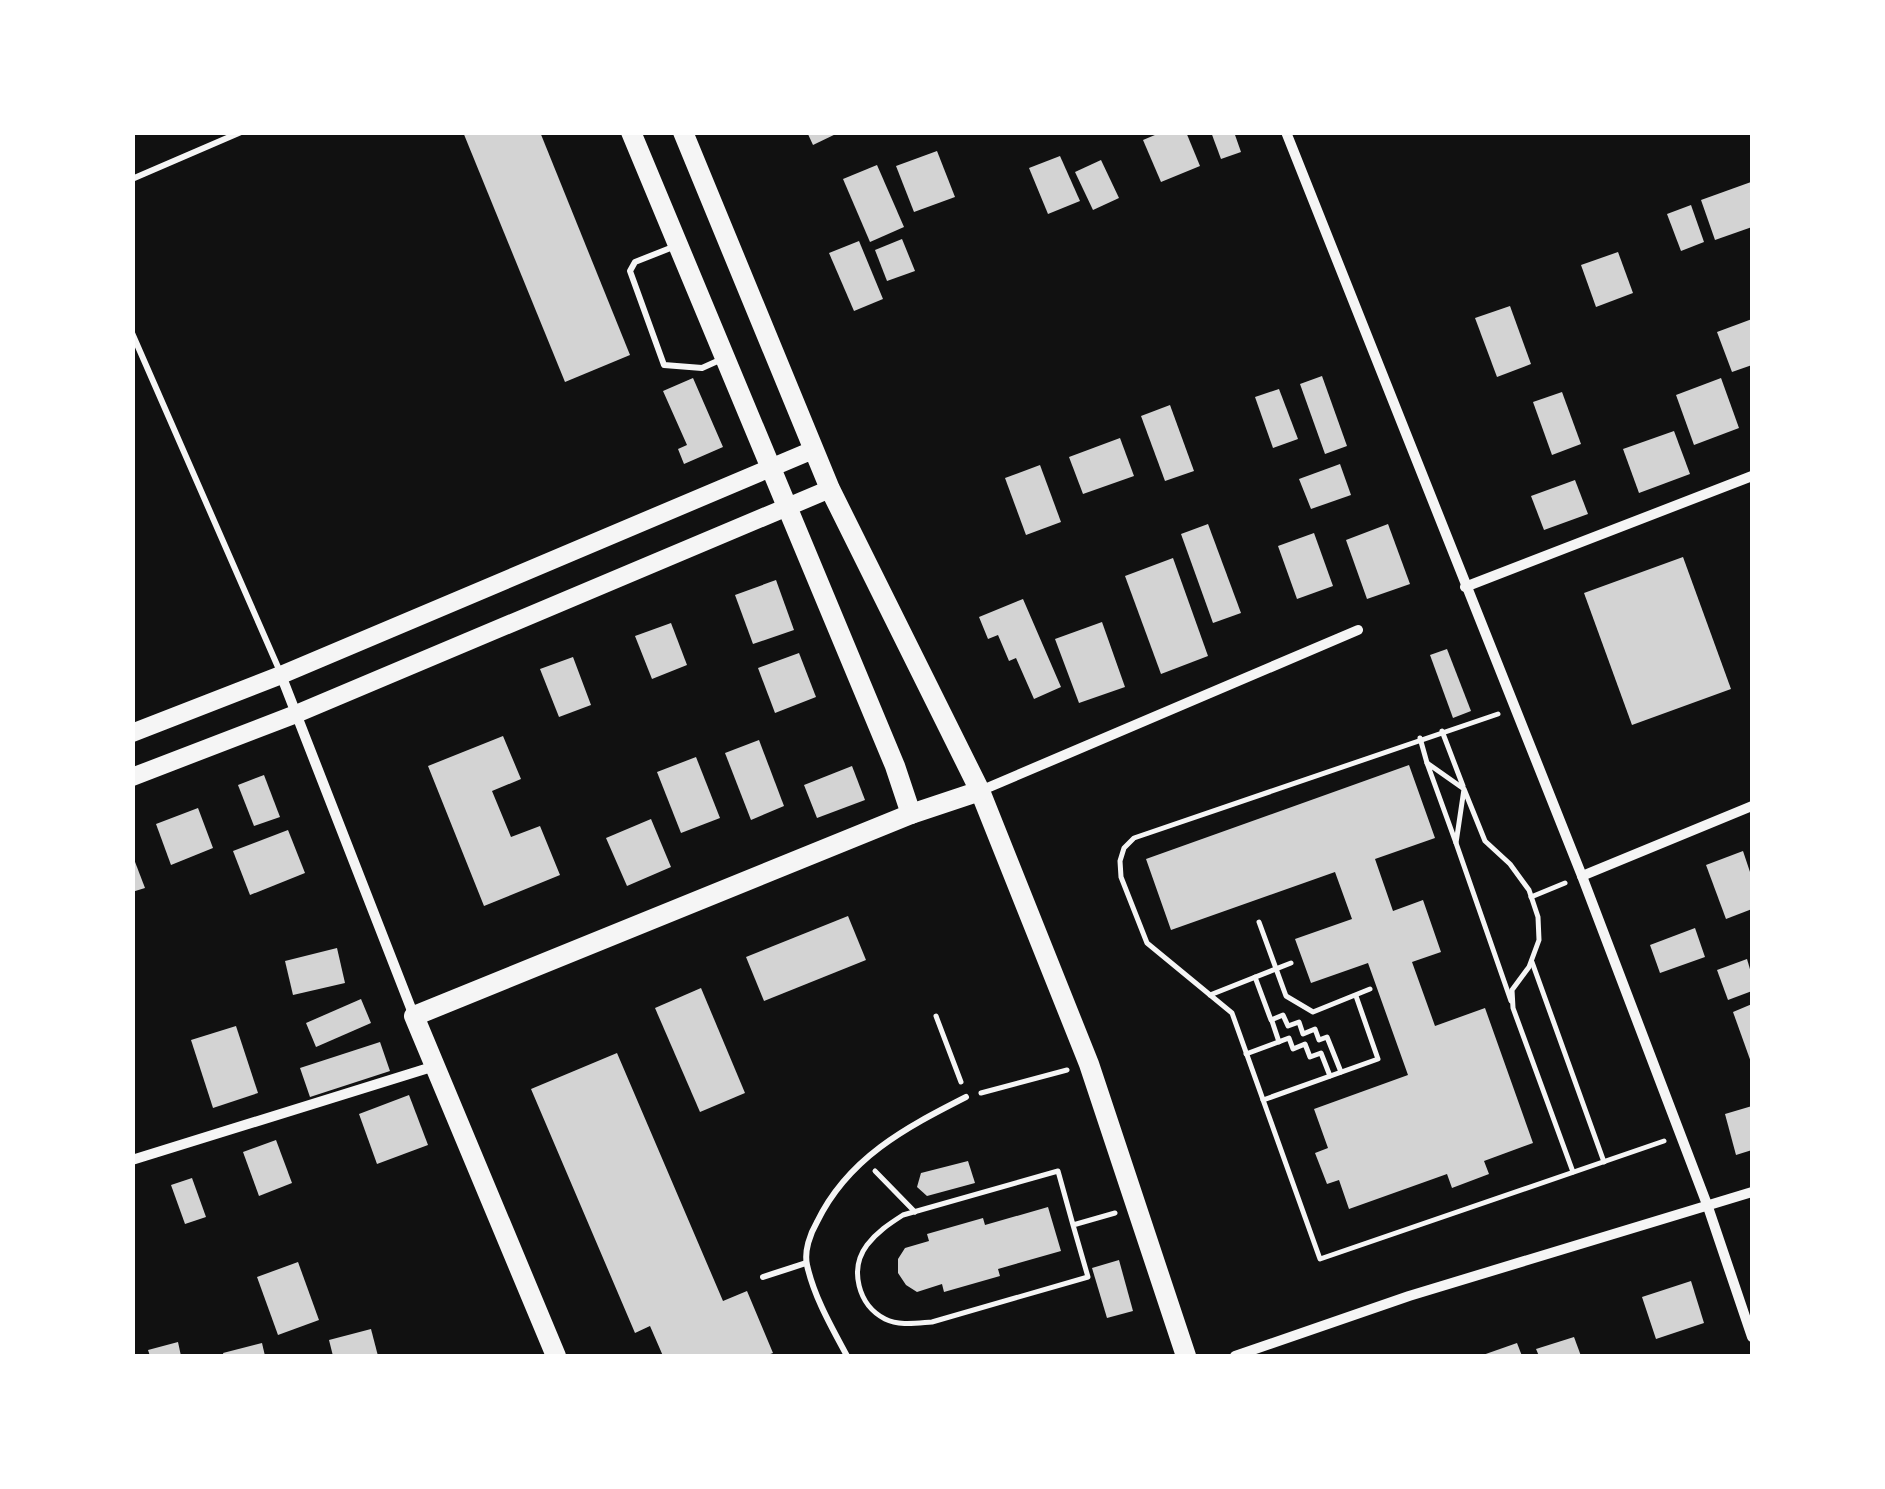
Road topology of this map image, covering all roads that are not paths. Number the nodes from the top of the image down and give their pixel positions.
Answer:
1 (241, 132) edge
2 (631, 132) edge
3 (683, 132) edge
4 (1286, 132) edge
5 (132, 179) edge
6 (678, 245) junction
7 (132, 333) edge
8 (726, 357) junction
9 (813, 450) junction
10 (771, 468) junction
11 (1752, 476) edge
12 (830, 490) junction
13 (788, 508) junction
14 (1465, 587) junction
15 (1358, 630) dead end
16 (281, 676) junction
17 (296, 714) junction
18 (132, 733) edge
19 (132, 777) edge
20 (980, 791) junction
21 (1752, 806) edge
22 (911, 814) junction
23 (1582, 876) junction
24 (414, 1016) junction
25 (436, 1066) junction
26 (966, 1097) road end
27 (132, 1160) edge
28 (1752, 1192) edge
29 (1708, 1207) junction
30 (806, 1263) junction
31 (763, 1277) dead end
32 (1752, 1337) edge
33 (1242, 1355) edge
34 (556, 1356) edge
35 (847, 1356) edge
36 (1186, 1356) edge

1 - 5 lane
2 - 6 main road
3 - 9 main road
4 - 14 street
6 - 8 main road
6 - 8 lane
7 - 16 lane
8 - 10 main road
9 - 10 street
9 - 12 main road
10 - 13 main road
10 - 16 street
11 - 14 street
12 - 13 street
12 - 20 main road
13 - 17 street
13 - 22 main road
14 - 23 street
15 - 20 street
16 - 17 street
16 - 18 street
17 - 19 street
17 - 24 street
20 - 22 main road
20 - 36 main road
21 - 23 street
22 - 24 main road
23 - 29 street
24 - 25 main road
25 - 27 street
25 - 34 main road
26 - 30 lane
28 - 29 street
29 - 32 street
29 - 33 street
30 - 31 lane
30 - 35 lane

